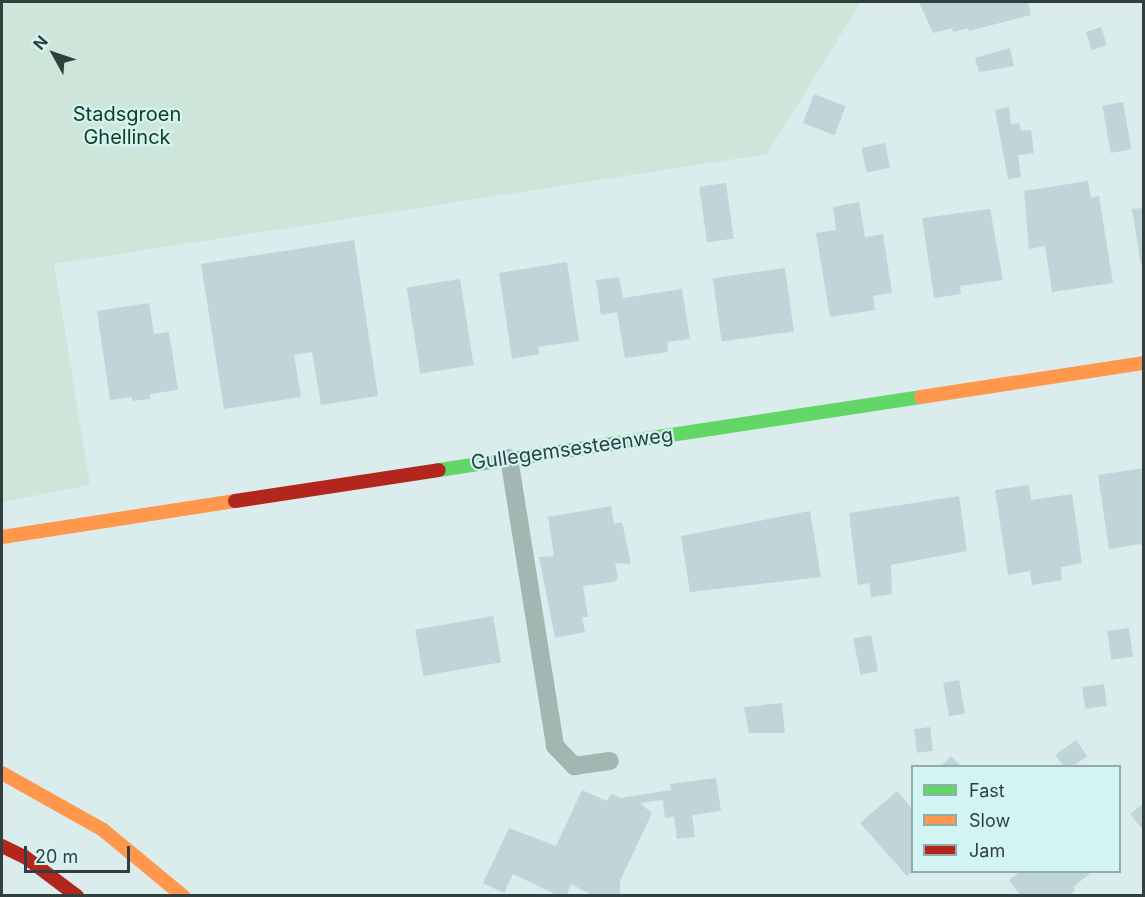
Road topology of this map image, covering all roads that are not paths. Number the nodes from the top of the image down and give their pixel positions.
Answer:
1 (1143, 363) edge
2 (509, 458) junction
3 (2, 537) edge
4 (610, 761) dead end
5 (2, 773) edge
6 (2, 846) edge
7 (77, 896) edge
8 (183, 896) edge

1 - 2 main road, Gullegemsesteenweg
2 - 3 main road, Gullegemsesteenweg
2 - 4 lane
5 - 8 main road
6 - 7 main road

